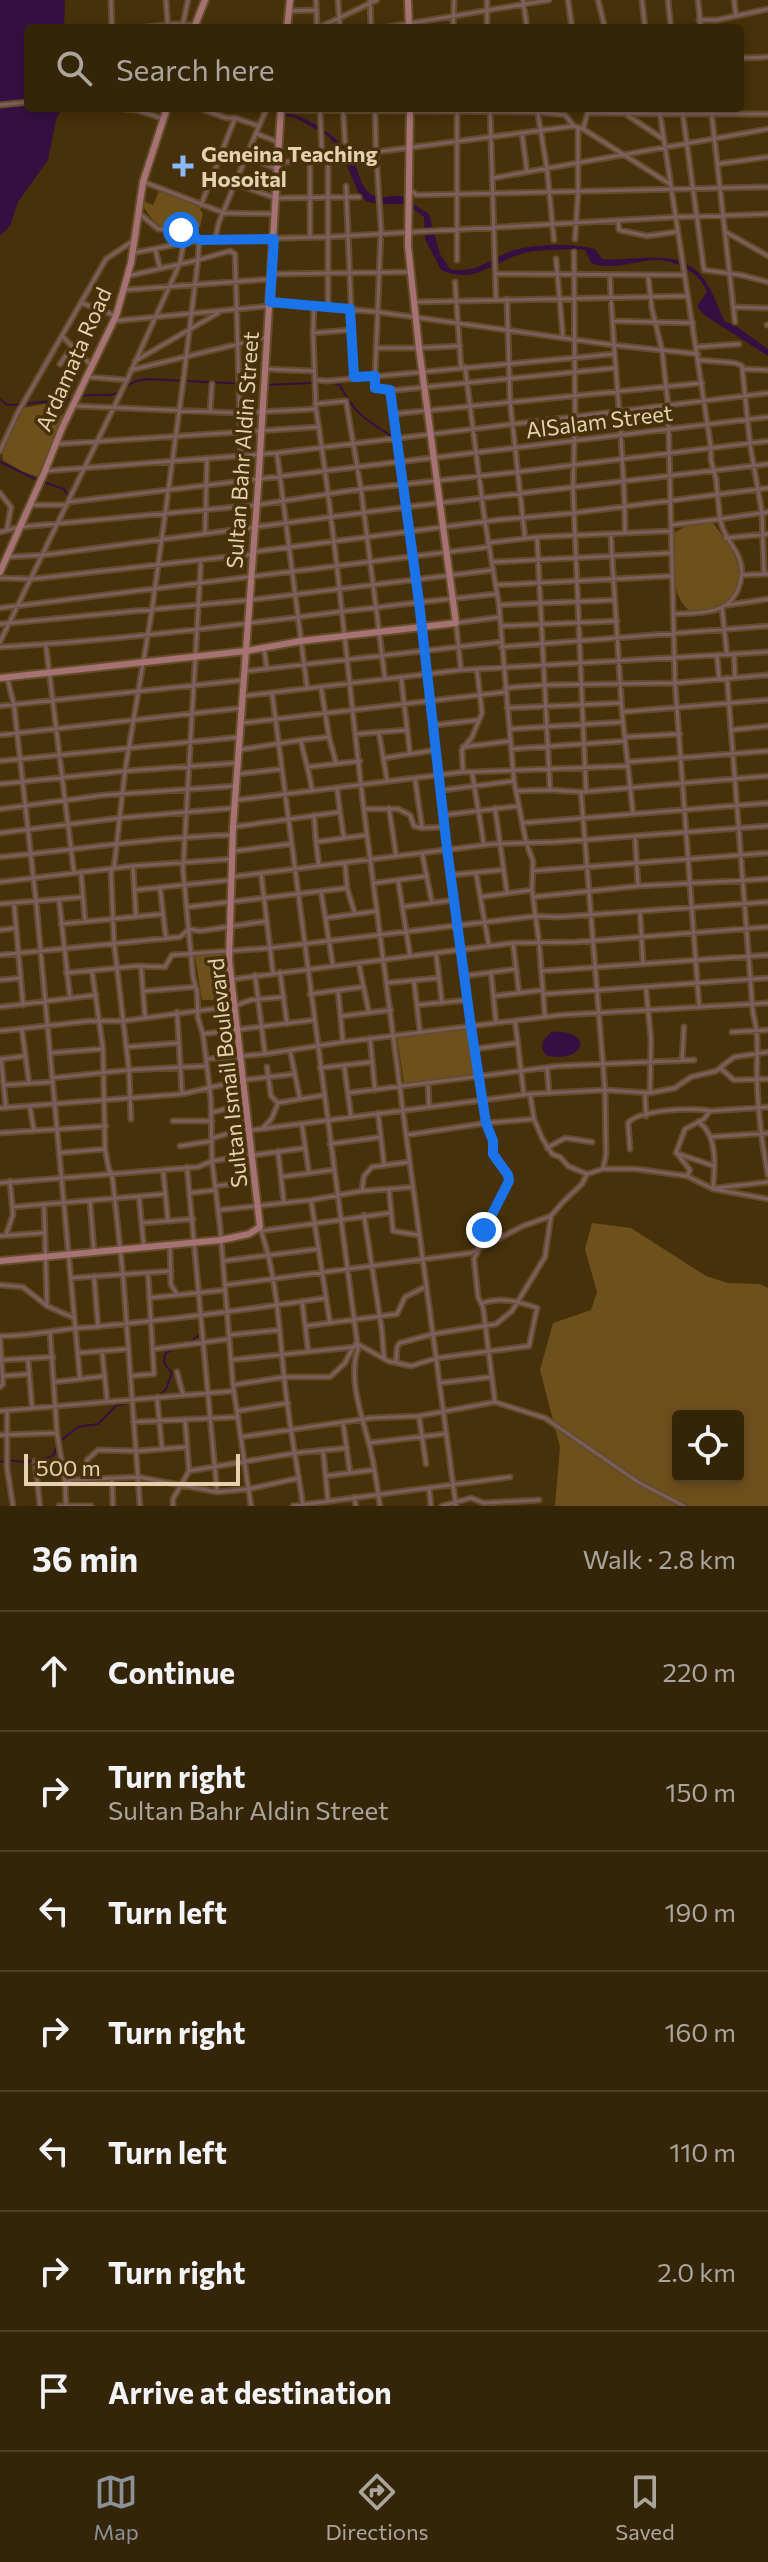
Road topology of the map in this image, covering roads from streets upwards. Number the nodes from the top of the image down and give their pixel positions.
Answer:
1 (111, 0) edge
2 (166, 0) edge
3 (188, 0) edge
4 (205, 0) edge
5 (290, 0) edge
6 (316, 0) edge
7 (338, 0) edge
8 (377, 0) edge
9 (408, 0) edge
10 (454, 0) edge
11 (487, 0) edge
12 (549, 0) edge
13 (568, 0) edge
14 (598, 0) edge
15 (642, 0) edge
16 (668, 0) edge
17 (698, 0) edge
18 (734, 0) edge
19 (370, 2) edge
20 (523, 3) edge
21 (768, 9) edge
22 (316, 10) junction
23 (289, 11) junction
24 (487, 11) junction
25 (453, 16) junction
26 (736, 16) junction
27 (339, 18) junction
28 (699, 20) junction
29 (112, 24) edge
30 (168, 24) edge
31 (182, 24) edge
32 (195, 24) edge
33 (287, 24) edge
34 (318, 24) edge
35 (326, 24) edge
36 (340, 24) edge
37 (371, 24) edge
38 (409, 24) edge
39 (418, 24) edge
40 (453, 24) edge
41 (487, 24) edge
42 (526, 24) edge
43 (571, 24) edge
44 (604, 24) edge
45 (645, 24) edge
46 (671, 24) edge
47 (700, 24) edge
48 (768, 57) edge
49 (744, 58) edge
50 (24, 102) edge
51 (0, 105) edge
52 (142, 112) edge
53 (166, 112) edge
54 (210, 112) edge
55 (265, 112) edge
56 (281, 112) edge
57 (320, 112) edge
58 (343, 112) edge
59 (375, 112) edge
60 (410, 112) edge
61 (457, 112) edge
62 (490, 112) edge
63 (538, 112) edge
64 (549, 112) edge
65 (566, 112) edge
66 (588, 112) edge
67 (621, 112) edge
68 (642, 112) edge
69 (659, 112) edge
70 (682, 112) edge
71 (711, 112) edge
72 (730, 112) edge
73 (624, 113) junction
74 (768, 114) edge
75 (565, 115) junction
76 (235, 118) junction
77 (164, 119) junction
78 (259, 126) junction
79 (579, 127) junction
80 (768, 129) edge
81 (541, 131) junction
82 (522, 133) junction
83 (257, 134) junction
84 (490, 138) junction
85 (663, 139) junction
86 (715, 139) junction
87 (459, 141) junction
88 (278, 142) junction
89 (345, 142) dead end
90 (687, 143) junction
91 (665, 147) junction
92 (411, 149) junction
93 (376, 152) junction
94 (354, 154) dead end
95 (626, 155) junction
96 (247, 157) junction
97 (768, 157) edge
98 (322, 158) junction
99 (310, 159) junction
100 (578, 163) junction
101 (718, 164) junction
102 (277, 166) junction
103 (547, 169) junction
104 (527, 172) junction
105 (212, 176) junction
106 (493, 178) junction
107 (143, 182) junction
108 (235, 185) junction
109 (671, 185) junction
110 (346, 186) dead end
111 (768, 187) edge
112 (721, 188) junction
113 (693, 189) junction
114 (410, 190) junction
115 (672, 190) junction
116 (578, 193) junction
117 (548, 194) junction
118 (458, 195) junction
119 (492, 195) junction
120 (346, 197) junction
121 (359, 197) dead end
122 (276, 198) junction
123 (311, 198) junction
124 (328, 198) junction
125 (201, 205) junction
126 (138, 212) junction
127 (224, 213) junction
128 (275, 214) junction
129 (768, 214) edge
130 (724, 215) junction
131 (697, 216) junction
132 (676, 217) junction
133 (618, 220) junction
134 (576, 222) junction
135 (551, 224) junction
136 (494, 227) junction
137 (457, 229) junction
138 (407, 231) junction
139 (677, 232) junction
140 (726, 232) junction
141 (379, 233) junction
142 (349, 235) junction
143 (310, 237) junction
144 (327, 237) junction
145 (135, 239) junction
146 (215, 239) junction
147 (274, 239) junction
148 (575, 239) dead end
149 (199, 240) junction
150 (554, 240) dead end
151 (184, 242) junction
152 (155, 248) junction
153 (574, 252) dead end
154 (133, 253) junction
155 (768, 256) edge
156 (556, 259) dead end
157 (198, 260) junction
158 (457, 260) dead end
159 (180, 263) junction
160 (160, 268) junction
161 (411, 272) junction
162 (328, 273) junction
163 (349, 273) junction
164 (379, 273) junction
165 (558, 273) junction
166 (574, 273) junction
167 (730, 273) junction
168 (496, 274) junction
169 (610, 275) junction
170 (648, 275) junction
171 (684, 275) junction
172 (128, 276) junction
173 (271, 276) junction
174 (237, 282) junction
175 (455, 282) dead end
176 (768, 282) edge
177 (194, 285) junction
178 (168, 288) junction
179 (124, 290) junction
180 (611, 296) junction
181 (650, 296) junction
182 (687, 296) junction
183 (560, 298) junction
184 (574, 298) junction
185 (496, 299) junction
186 (507, 299) junction
187 (456, 301) junction
188 (415, 302) junction
189 (81, 303) junction
190 (270, 304) junction
191 (314, 305) junction
192 (328, 307) junction
193 (734, 307) junction
194 (768, 308) edge
195 (238, 309) junction
196 (350, 309) junction
197 (222, 311) junction
198 (378, 312) junction
199 (191, 313) junction
200 (154, 317) junction
201 (417, 317) junction
202 (115, 319) junction
203 (612, 321) junction
204 (655, 322) junction
205 (735, 322) dead end
206 (458, 323) junction
207 (693, 323) junction
208 (189, 330) junction
209 (351, 330) junction
210 (508, 330) junction
211 (313, 333) junction
212 (62, 336) junction
213 (267, 337) junction
214 (563, 337) junction
215 (574, 339) junction
216 (739, 344) dead end
217 (239, 345) junction
218 (613, 345) junction
219 (460, 346) junction
220 (72, 347) junction
221 (697, 347) junction
222 (376, 348) junction
223 (419, 348) junction
224 (662, 350) junction
225 (614, 354) junction
226 (698, 354) junction
227 (186, 358) junction
228 (574, 358) junction
229 (699, 360) junction
230 (135, 361) junction
231 (509, 363) junction
232 (60, 364) dead end
233 (93, 367) junction
234 (463, 367) junction
235 (615, 368) junction
236 (265, 369) junction
237 (743, 369) junction
238 (131, 370) junction
239 (768, 370) edge
240 (313, 371) junction
241 (423, 371) junction
242 (574, 372) junction
243 (375, 376) junction
244 (89, 377) junction
245 (354, 377) junction
246 (509, 379) junction
247 (127, 380) junction
248 (315, 380) junction
249 (467, 382) junction
250 (702, 383) junction
251 (212, 384) dead end
252 (666, 386) junction
253 (425, 387) junction
254 (390, 390) junction
255 (617, 391) junction
256 (768, 393) edge
257 (575, 395) junction
258 (744, 395) junction
259 (704, 400) junction
260 (510, 401) junction
261 (668, 404) junction
262 (73, 405) junction
263 (470, 405) junction
264 (113, 407) junction
265 (316, 407) junction
266 (428, 410) junction
267 (619, 410) junction
268 (178, 411) junction
269 (210, 412) junction
270 (238, 413) junction
271 (263, 413) junction
272 (393, 414) junction
273 (575, 416) junction
274 (768, 417) edge
275 (747, 419) junction
276 (512, 423) junction
277 (707, 424) junction
278 (319, 427) junction
279 (473, 428) junction
280 (669, 429) junction
281 (262, 431) junction
282 (240, 432) junction
283 (431, 433) junction
284 (622, 435) junction
285 (176, 437) junction
286 (395, 438) junction
287 (575, 441) junction
288 (768, 441) edge
289 (96, 442) junction
290 (353, 443) junction
291 (750, 444) junction
292 (54, 445) junction
293 (321, 447) junction
294 (515, 447) junction
295 (711, 448) junction
296 (0, 451) edge
297 (477, 452) junction
298 (277, 453) junction
299 (670, 453) junction
300 (260, 455) junction
301 (241, 456) junction
302 (434, 458) junction
303 (623, 458) junction
304 (207, 459) junction
305 (399, 461) junction
306 (172, 462) junction
307 (572, 464) junction
308 (768, 464) edge
309 (753, 466) junction
310 (357, 467) junction
311 (84, 469) junction
312 (45, 471) junction
313 (324, 471) junction
314 (517, 472) junction
315 (715, 473) junction
316 (280, 476) junction
317 (480, 476) junction
318 (671, 478) junction
319 (259, 479) junction
320 (437, 481) junction
321 (624, 483) junction
322 (207, 484) junction
323 (403, 484) junction
324 (573, 488) junction
325 (768, 488) edge
326 (167, 489) junction
327 (361, 489) junction
328 (757, 489) junction
329 (0, 493) edge
330 (327, 494) junction
331 (521, 495) junction
332 (718, 495) junction
333 (283, 499) junction
334 (483, 499) junction
335 (671, 501) junction
336 (68, 503) junction
337 (440, 504) junction
338 (30, 505) junction
339 (257, 505) junction
340 (625, 506) junction
341 (406, 507) junction
342 (207, 510) junction
343 (768, 512) edge
344 (364, 513) junction
345 (574, 513) junction
346 (762, 513) junction
347 (164, 515) junction
348 (330, 517) junction
349 (523, 517) junction
350 (720, 519) junction
351 (485, 522) junction
352 (57, 524) junction
353 (285, 524) junction
354 (20, 527) junction
355 (443, 527) junction
356 (254, 528) junction
357 (671, 528) junction
358 (6, 531) junction
359 (409, 531) junction
360 (0, 532) edge
361 (205, 533) junction
362 (625, 533) junction
363 (611, 534) junction
364 (766, 534) edge
365 (574, 535) junction
366 (367, 537) junction
367 (537, 537) junction
368 (525, 538) junction
369 (725, 538) junction
370 (161, 540) junction
371 (332, 541) junction
372 (489, 545) junction
373 (289, 547) junction
374 (446, 551) junction
375 (253, 553) junction
376 (671, 553) junction
377 (44, 555) junction
378 (412, 556) junction
379 (612, 556) junction
380 (7, 557) junction
381 (575, 558) junction
382 (201, 560) junction
383 (539, 560) junction
384 (370, 561) junction
385 (493, 562) junction
386 (156, 564) junction
387 (336, 565) junction
388 (494, 570) junction
389 (293, 571) junction
390 (0, 572) edge
391 (450, 574) junction
392 (766, 574) edge
393 (742, 575) junction
394 (671, 576) junction
395 (252, 577) junction
396 (0, 578) edge
397 (32, 579) junction
398 (416, 579) junction
399 (614, 579) junction
400 (576, 581) junction
401 (201, 583) junction
402 (540, 583) junction
403 (373, 584) junction
404 (497, 585) junction
405 (154, 588) junction
406 (338, 589) junction
407 (296, 594) junction
408 (498, 594) junction
409 (453, 598) junction
410 (768, 599) edge
411 (250, 600) junction
412 (615, 600) junction
413 (576, 601) junction
414 (419, 602) junction
415 (542, 602) junction
416 (199, 605) junction
417 (499, 605) junction
418 (728, 605) junction
419 (18, 607) junction
420 (0, 608) edge
421 (375, 608) junction
422 (722, 608) junction
423 (152, 610) junction
424 (341, 612) junction
425 (673, 614) junction
426 (500, 617) junction
427 (298, 618) junction
428 (617, 621) junction
429 (578, 622) junction
430 (10, 623) junction
431 (456, 623) junction
432 (0, 624) edge
433 (249, 624) junction
434 (542, 624) junction
435 (501, 626) junction
436 (768, 626) edge
437 (421, 627) junction
438 (197, 629) junction
439 (724, 629) junction
440 (378, 632) junction
441 (674, 632) junction
442 (147, 634) junction
443 (343, 636) junction
444 (618, 638) junction
445 (301, 641) junction
446 (579, 641) junction
447 (501, 644) junction
448 (543, 644) junction
449 (0, 645) edge
450 (46, 645) junction
451 (459, 647) junction
452 (264, 648) junction
453 (423, 650) junction
454 (246, 651) junction
455 (768, 652) edge
456 (734, 654) junction
457 (717, 655) junction
458 (727, 655) junction
459 (382, 656) junction
460 (196, 657) junction
461 (674, 659) junction
462 (346, 661) junction
463 (143, 662) junction
464 (619, 662) junction
465 (581, 663) junction
466 (544, 664) junction
467 (304, 665) junction
468 (503, 667) junction
469 (267, 669) junction
470 (461, 670) junction
471 (477, 670) junction
472 (245, 671) junction
473 (49, 673) junction
474 (426, 675) junction
475 (768, 675) edge
476 (4, 677) edge
477 (401, 677) junction
478 (735, 677) junction
479 (719, 678) junction
480 (727, 678) junction
481 (385, 679) junction
482 (244, 680) junction
483 (675, 683) junction
484 (350, 684) junction
485 (581, 684) junction
486 (621, 684) junction
487 (194, 685) junction
488 (545, 685) junction
489 (321, 687) junction
490 (307, 689) junction
491 (505, 690) junction
492 (139, 692) junction
493 (272, 693) junction
494 (480, 694) junction
495 (243, 696) junction
496 (52, 700) junction
497 (431, 700) junction
498 (768, 700) edge
499 (404, 703) junction
500 (621, 703) junction
501 (730, 703) junction
502 (14, 705) junction
503 (582, 705) junction
504 (0, 706) edge
505 (546, 706) junction
506 (678, 707) junction
507 (242, 708) junction
508 (507, 708) junction
509 (353, 709) junction
510 (622, 712) junction
511 (192, 713) junction
512 (325, 713) junction
513 (134, 719) junction
514 (276, 720) junction
515 (479, 720) junction
516 (623, 722) junction
517 (241, 724) junction
518 (434, 725) junction
519 (584, 725) junction
520 (768, 726) edge
521 (547, 727) junction
522 (56, 729) junction
523 (509, 729) junction
524 (407, 730) junction
525 (731, 730) junction
526 (17, 733) junction
527 (379, 733) junction
528 (356, 734) junction
529 (680, 734) junction
530 (0, 735) edge
531 (240, 737) junction
532 (329, 737) junction
533 (625, 739) junction
534 (190, 740) junction
535 (301, 740) junction
536 (511, 741) junction
537 (278, 743) junction
538 (585, 746) junction
539 (129, 747) junction
540 (463, 747) junction
541 (549, 748) junction
542 (511, 749) junction
543 (238, 750) junction
544 (436, 750) junction
545 (768, 751) edge
546 (734, 753) junction
547 (60, 754) junction
548 (410, 754) junction
549 (681, 757) junction
550 (384, 758) junction
551 (20, 759) junction
552 (0, 761) edge
553 (360, 761) junction
554 (237, 763) junction
555 (336, 763) junction
556 (628, 764) junction
557 (188, 767) junction
558 (306, 767) junction
559 (585, 767) junction
560 (549, 768) junction
561 (282, 769) junction
562 (513, 769) junction
563 (125, 771) junction
564 (463, 772) junction
565 (472, 772) junction
566 (237, 774) junction
567 (439, 775) junction
568 (768, 776) edge
569 (63, 778) junction
570 (736, 778) junction
571 (415, 779) junction
572 (22, 781) junction
573 (388, 781) junction
574 (514, 781) junction
575 (683, 782) junction
576 (0, 784) edge
577 (362, 784) junction
578 (236, 786) junction
579 (475, 787) junction
580 (187, 788) junction
581 (337, 788) junction
582 (631, 788) junction
583 (441, 790) junction
584 (550, 790) junction
585 (312, 791) junction
586 (516, 791) junction
587 (583, 792) junction
588 (122, 794) junction
589 (286, 795) junction
590 (66, 801) junction
591 (768, 803) edge
592 (235, 804) junction
593 (738, 804) junction
594 (25, 806) junction
595 (519, 806) junction
596 (389, 808) junction
597 (495, 808) junction
598 (684, 808) junction
599 (0, 809) edge
600 (364, 809) junction
601 (479, 810) junction
602 (186, 812) junction
603 (340, 812) junction
604 (633, 813) junction
605 (314, 815) junction
606 (444, 815) junction
607 (582, 817) junction
608 (119, 818) junction
609 (289, 818) junction
610 (523, 823) junction
611 (68, 825) junction
612 (768, 826) edge
613 (445, 827) junction
614 (422, 828) junction
615 (739, 828) junction
616 (28, 830) junction
617 (233, 831) junction
618 (686, 832) junction
619 (0, 833) edge
620 (367, 835) junction
621 (185, 836) junction
622 (635, 836) junction
623 (344, 838) junction
624 (584, 840) junction
625 (316, 842) junction
626 (526, 842) junction
627 (117, 843) junction
628 (290, 844) junction
629 (500, 844) junction
630 (484, 845) junction
631 (72, 849) junction
632 (447, 849) junction
633 (422, 853) junction
634 (768, 853) edge
635 (31, 854) junction
636 (741, 854) junction
637 (232, 855) junction
638 (396, 855) junction
639 (0, 857) edge
640 (687, 858) junction
641 (371, 859) junction
642 (183, 862) junction
643 (636, 862) junction
644 (345, 863) junction
645 (133, 866) junction
646 (319, 866) junction
647 (586, 866) junction
648 (114, 868) junction
649 (294, 869) junction
650 (502, 870) junction
651 (532, 871) junction
652 (81, 872) junction
653 (74, 873) junction
654 (261, 873) junction
655 (476, 873) junction
656 (451, 875) junction
657 (427, 876) junction
658 (33, 877) junction
659 (231, 879) junction
660 (768, 879) edge
661 (398, 880) junction
662 (744, 880) junction
663 (0, 882) edge
664 (185, 883) junction
665 (373, 883) junction
666 (690, 884) junction
667 (638, 886) junction
668 (160, 887) junction
669 (347, 888) junction
670 (135, 890) junction
671 (532, 890) junction
672 (321, 891) junction
673 (589, 891) junction
674 (507, 893) junction
675 (297, 894) junction
676 (83, 897) junction
677 (481, 897) junction
678 (533, 897) junction
679 (264, 898) junction
680 (59, 899) junction
681 (454, 900) junction
682 (36, 901) junction
683 (768, 902) edge
684 (14, 903) junction
685 (230, 903) junction
686 (432, 903) junction
687 (745, 903) junction
688 (0, 904) edge
689 (187, 907) junction
690 (403, 907) junction
691 (692, 908) junction
692 (377, 911) junction
693 (640, 911) junction
694 (591, 913) junction
695 (163, 914) junction
696 (355, 914) junction
697 (536, 916) junction
698 (136, 917) junction
699 (112, 918) junction
700 (326, 918) junction
701 (267, 921) junction
702 (485, 921) junction
703 (85, 922) junction
704 (61, 924) junction
705 (458, 924) junction
706 (768, 927) edge
707 (15, 928) junction
708 (230, 928) junction
709 (189, 929) junction
710 (747, 929) junction
711 (0, 930) edge
712 (407, 932) junction
713 (693, 932) junction
714 (380, 934) junction
715 (641, 937) junction
716 (166, 939) junction
717 (330, 940) junction
718 (592, 940) junction
719 (539, 942) junction
720 (114, 943) junction
721 (305, 943) junction
722 (513, 943) junction
723 (489, 946) junction
724 (64, 948) junction
725 (270, 948) junction
726 (462, 949) junction
727 (230, 950) junction
728 (41, 951) junction
729 (17, 953) junction
730 (436, 953) junction
731 (192, 954) junction
732 (0, 955) edge
733 (768, 955) edge
734 (410, 956) junction
735 (750, 956) junction
736 (383, 959) junction
737 (696, 960) junction
738 (359, 963) junction
739 (643, 964) junction
740 (141, 966) junction
741 (333, 966) junction
742 (118, 967) junction
743 (594, 967) junction
744 (307, 969) junction
745 (516, 969) junction
746 (92, 971) junction
747 (542, 971) junction
748 (280, 972) junction
749 (491, 972) junction
750 (66, 973) junction
751 (273, 973) junction
752 (255, 975) junction
753 (464, 976) junction
754 (20, 978) junction
755 (438, 978) junction
756 (768, 978) edge
757 (751, 979) junction
758 (0, 980) edge
759 (230, 980) junction
760 (414, 981) junction
761 (697, 982) junction
762 (386, 983) junction
763 (195, 987) junction
764 (362, 987) junction
765 (646, 988) junction
766 (338, 990) junction
767 (596, 990) junction
768 (145, 991) junction
769 (543, 992) junction
770 (519, 993) junction
771 (310, 994) junction
772 (96, 995) junction
773 (493, 996) junction
774 (284, 997) junction
775 (70, 998) junction
776 (258, 1000) junction
777 (468, 1000) junction
778 (45, 1002) junction
779 (442, 1003) junction
780 (768, 1003) edge
781 (753, 1004) junction
782 (23, 1005) junction
783 (417, 1005) junction
784 (699, 1005) junction
785 (234, 1006) junction
786 (0, 1007) edge
787 (199, 1010) junction
788 (391, 1010) junction
789 (647, 1010) junction
790 (177, 1012) junction
791 (598, 1012) junction
792 (369, 1013) junction
793 (342, 1016) junction
794 (145, 1017) junction
795 (545, 1017) junction
796 (314, 1020) junction
797 (123, 1021) junction
798 (515, 1021) junction
799 (100, 1022) junction
800 (496, 1023) junction
801 (287, 1024) junction
802 (47, 1027) junction
803 (262, 1027) junction
804 (471, 1027) junction
805 (684, 1027) dead end
806 (237, 1029) junction
807 (22, 1030) junction
808 (768, 1030) edge
809 (0, 1031) edge
810 (759, 1031) junction
811 (732, 1032) dead end
812 (420, 1033) junction
813 (203, 1034) junction
814 (395, 1035) junction
815 (370, 1038) junction
816 (343, 1042) junction
817 (178, 1043) junction
818 (518, 1043) junction
819 (317, 1045) junction
820 (126, 1047) junction
821 (103, 1049) junction
822 (475, 1049) junction
823 (290, 1050) junction
824 (768, 1052) edge
825 (50, 1053) junction
826 (758, 1053) junction
827 (265, 1054) junction
828 (25, 1056) junction
829 (241, 1056) junction
830 (0, 1059) edge
831 (206, 1060) junction
832 (682, 1060) junction
833 (694, 1060) dead end
834 (372, 1062) junction
835 (649, 1062) junction
836 (602, 1063) junction
837 (344, 1065) junction
838 (206, 1066) junction
839 (179, 1067) junction
840 (267, 1067) dead end
841 (320, 1068) junction
842 (547, 1068) junction
843 (720, 1068) junction
844 (129, 1070) junction
845 (522, 1070) junction
846 (104, 1073) junction
847 (295, 1074) junction
848 (479, 1075) junction
849 (268, 1077) junction
850 (768, 1079) edge
851 (52, 1080) junction
852 (243, 1080) junction
853 (757, 1080) junction
854 (428, 1082) junction
855 (29, 1083) junction
856 (3, 1085) junction
857 (401, 1086) junction
858 (209, 1088) junction
859 (375, 1090) junction
860 (605, 1090) junction
861 (348, 1093) junction
862 (549, 1093) junction
863 (647, 1093) junction
864 (182, 1094) junction
865 (530, 1094) junction
866 (324, 1095) junction
867 (524, 1095) junction
868 (130, 1099) junction
869 (300, 1099) junction
870 (483, 1100) junction
871 (104, 1101) junction
872 (246, 1103) junction
873 (278, 1103) junction
874 (54, 1105) junction
875 (30, 1107) junction
876 (429, 1107) junction
877 (759, 1107) junction
878 (768, 1107) edge
879 (3, 1108) edge
880 (405, 1110) junction
881 (710, 1111) junction
882 (211, 1113) junction
883 (378, 1113) junction
884 (351, 1116) junction
885 (646, 1116) junction
886 (131, 1119) dead end
887 (534, 1119) junction
888 (327, 1120) junction
889 (173, 1121) dead end
890 (212, 1121) junction
891 (698, 1122) junction
892 (486, 1123) junction
893 (302, 1124) junction
894 (106, 1126) junction
895 (57, 1129) junction
896 (261, 1130) junction
897 (34, 1131) junction
898 (250, 1132) junction
899 (0, 1133) edge
900 (768, 1133) edge
901 (761, 1134) junction
902 (407, 1135) junction
903 (381, 1137) junction
904 (710, 1137) junction
905 (212, 1140) junction
906 (592, 1142) dead end
907 (330, 1144) junction
908 (180, 1146) dead end
909 (305, 1148) junction
910 (547, 1148) junction
911 (105, 1149) junction
912 (630, 1149) dead end
913 (278, 1151) junction
914 (59, 1153) junction
915 (676, 1153) junction
916 (253, 1155) junction
917 (766, 1158) edge
918 (212, 1161) junction
919 (409, 1162) junction
920 (384, 1164) junction
921 (715, 1166) junction
922 (187, 1167) junction
923 (603, 1169) junction
924 (163, 1170) junction
925 (333, 1170) junction
926 (309, 1173) junction
927 (112, 1174) junction
928 (587, 1174) junction
929 (768, 1175) edge
930 (60, 1176) junction
931 (687, 1176) junction
932 (281, 1177) junction
933 (10, 1181) junction
934 (256, 1181) junction
935 (768, 1182) edge
936 (0, 1183) edge
937 (413, 1187) junction
938 (216, 1188) junction
939 (389, 1189) junction
940 (713, 1189) junction
941 (362, 1191) junction
942 (190, 1193) junction
943 (165, 1194) junction
944 (337, 1196) junction
945 (139, 1197) junction
946 (114, 1199) junction
947 (768, 1199) edge
948 (311, 1200) junction
949 (90, 1201) junction
950 (284, 1203) junction
951 (63, 1204) junction
952 (44, 1206) junction
953 (259, 1206) junction
954 (13, 1207) junction
955 (219, 1210) junction
956 (390, 1213) junction
957 (364, 1215) junction
958 (551, 1216) junction
959 (193, 1219) junction
960 (340, 1219) junction
961 (168, 1221) junction
962 (314, 1222) junction
963 (142, 1223) junction
964 (260, 1230) junction
965 (43, 1233) junction
966 (6, 1235) junction
967 (418, 1235) junction
968 (0, 1236) edge
969 (221, 1240) junction
970 (196, 1243) junction
971 (170, 1246) junction
972 (144, 1248) junction
973 (318, 1249) junction
974 (479, 1249) junction
975 (120, 1250) junction
976 (94, 1252) junction
977 (69, 1254) junction
978 (267, 1254) junction
979 (45, 1256) junction
980 (423, 1260) junction
981 (0, 1261) edge
982 (223, 1261) junction
983 (373, 1266) junction
984 (348, 1270) junction
985 (171, 1271) junction
986 (148, 1273) junction
987 (322, 1273) junction
988 (123, 1275) junction
989 (94, 1276) junction
990 (71, 1278) junction
991 (271, 1279) junction
992 (0, 1285) edge
993 (226, 1287) junction
994 (425, 1287) junction
995 (198, 1293) junction
996 (177, 1294) junction
997 (149, 1298) junction
998 (326, 1298) junction
999 (302, 1301) junction
1000 (517, 1302) junction
1001 (482, 1303) junction
1002 (276, 1304) junction
1003 (47, 1306) junction
1004 (227, 1312) junction
1005 (380, 1315) junction
1006 (200, 1316) junction
1007 (74, 1318) junction
1008 (353, 1319) junction
1009 (150, 1322) junction
1010 (330, 1323) junction
1011 (126, 1324) junction
1012 (485, 1324) junction
1013 (306, 1326) junction
1014 (98, 1327) junction
1015 (75, 1328) junction
1016 (280, 1330) junction
1017 (50, 1332) junction
1018 (433, 1334) junction
1019 (229, 1337) junction
1020 (0, 1338) edge
1021 (203, 1342) junction
1022 (355, 1345) junction
1023 (128, 1349) junction
1024 (152, 1349) junction
1025 (308, 1350) junction
1026 (489, 1350) junction
1027 (102, 1351) junction
1028 (78, 1353) junction
1029 (283, 1354) junction
1030 (53, 1357) junction
1031 (384, 1358) junction
1032 (437, 1358) junction
1033 (27, 1359) junction
1034 (2, 1360) edge
1035 (231, 1360) junction
1036 (396, 1363) junction
1037 (177, 1372) dead end
1038 (29, 1374) junction
1039 (3, 1376) junction
1040 (105, 1376) junction
1041 (130, 1376) junction
1042 (284, 1377) junction
1043 (491, 1377) junction
1044 (80, 1379) junction
1045 (55, 1382) junction
1046 (440, 1383) junction
1047 (233, 1385) junction
1048 (0, 1387) edge
1049 (234, 1391) junction
1050 (206, 1393) junction
1051 (183, 1395) junction
1052 (157, 1397) junction
1053 (132, 1399) junction
1054 (107, 1401) junction
1055 (495, 1402) junction
1056 (288, 1403) junction
1057 (57, 1406) junction
1058 (32, 1407) junction
1059 (7, 1410) junction
1060 (0, 1411) edge
1061 (237, 1411) junction
1062 (443, 1412) junction
1063 (419, 1416) junction
1064 (238, 1417) junction
1065 (185, 1419) junction
1066 (210, 1419) junction
1067 (361, 1420) junction
1068 (159, 1421) junction
1069 (133, 1422) junction
1070 (343, 1422) junction
1071 (292, 1430) junction
1072 (57, 1433) junction
1073 (446, 1434) junction
1074 (0, 1435) edge
1075 (7, 1435) junction
1076 (241, 1437) junction
1077 (422, 1437) junction
1078 (369, 1443) junction
1079 (187, 1447) junction
1080 (347, 1448) junction
1081 (162, 1449) junction
1082 (323, 1450) junction
1083 (137, 1451) junction
1084 (295, 1453) junction
1085 (35, 1461) dead end
1086 (244, 1463) junction
1087 (426, 1464) dead end
1088 (214, 1469) junction
1089 (374, 1470) junction
1090 (189, 1471) junction
1091 (350, 1473) junction
1092 (326, 1476) junction
1093 (138, 1477) junction
1094 (510, 1477) dead end
1095 (299, 1478) junction
1096 (87, 1479) junction
1097 (112, 1479) junction
1098 (65, 1482) junction
1099 (181, 1484) junction
1100 (453, 1485) junction
1101 (429, 1488) junction
1102 (249, 1489) junction
1103 (217, 1492) junction
1104 (378, 1494) junction
1105 (354, 1497) junction
1106 (670, 1499) junction
1107 (539, 1500) dead end
1108 (328, 1501) junction
1109 (456, 1503) edge
1110 (303, 1505) edge
1111 (13, 1506) edge
1112 (40, 1506) edge
1113 (59, 1506) edge
1114 (66, 1506) edge
1115 (91, 1506) edge
1116 (113, 1506) edge
1117 (140, 1506) edge
1118 (173, 1506) edge
1119 (251, 1506) edge
1120 (293, 1506) edge
1121 (356, 1506) edge
1122 (380, 1506) edge
1123 (431, 1506) edge
1124 (442, 1506) edge
1125 (664, 1506) edge
1126 (684, 1506) edge

1 - 29 street
2 - 30 street
3 - 31 street
4 - 32 street
5 - 23 street
6 - 22 street
7 - 27 street
8 - 19 street
9 - 38 street
10 - 25 street
11 - 24 street
12 - 20 street
13 - 43 street
14 - 44 street
15 - 45 street
16 - 46 street
17 - 28 street
18 - 26 street
19 - 27 street
19 - 37 street
20 - 24 street
20 - 42 street
21 - 26 street
22 - 23 street
22 - 34 street
23 - 33 street
24 - 25 street
24 - 41 street
25 - 39 street
25 - 40 street
26 - 28 street
27 - 35 street
27 - 36 street
28 - 47 street
48 - 49 street
50 - 51 street
52 - 77 street
53 - 77 street, Ardamata Road
54 - 76 street
55 - 78 street
56 - 88 street, Sultan Bahr Aldin Street
57 - 98 street
58 - 89 street
59 - 93 street
60 - 92 street
61 - 87 street
62 - 84 street
63 - 81 street
64 - 75 street
65 - 75 street
66 - 79 street
67 - 73 street
68 - 73 street
69 - 85 street
70 - 90 street
71 - 86 street
72 - 74 street
73 - 85 street
75 - 79 street
76 - 78 street
76 - 105 street
77 - 107 street, Ardamata Road
78 - 83 street
79 - 81 street
79 - 95 street
79 - 100 street
80 - 86 street
81 - 82 street
81 - 103 street
82 - 84 street
82 - 104 street
83 - 88 street
83 - 96 street
84 - 87 street
84 - 106 street
85 - 91 street
86 - 90 street
86 - 101 street
87 - 92 street
87 - 118 street
88 - 102 street, Sultan Bahr Aldin Street
90 - 91 street
90 - 113 street
91 - 95 street
91 - 109 street
92 - 93 street
92 - 114 street
93 - 94 street
93 - 141 street
95 - 100 street
95 - 109 street
96 - 102 street
96 - 108 street
97 - 101 street
98 - 99 street
98 - 124 street
99 - 102 street
99 - 123 street
100 - 103 street
100 - 116 street
101 - 112 street
102 - 122 street, Sultan Bahr Aldin Street
103 - 104 street
103 - 117 street
104 - 106 street
105 - 108 street
105 - 125 street
106 - 119 street
107 - 125 street
107 - 126 street, Ardamata Road
108 - 122 street
108 - 127 street
109 - 115 street
110 - 120 street
111 - 112 street
112 - 113 street
112 - 130 street
113 - 115 street
113 - 131 street
114 - 118 street
114 - 138 street
115 - 116 street
115 - 132 street
116 - 117 street
116 - 134 street
117 - 119 street
117 - 135 street
118 - 119 street
118 - 137 street
119 - 136 street
120 - 121 street
120 - 124 street
120 - 142 street
122 - 123 street
122 - 128 street, Sultan Bahr Aldin Street
123 - 124 street
123 - 143 street
124 - 144 street
125 - 127 street
126 - 145 street, Ardamata Road
126 - 149 street
127 - 128 street
127 - 146 street
128 - 147 street, Sultan Bahr Aldin Street
129 - 130 street
130 - 131 street
130 - 140 street
131 - 132 street
131 - 167 street
132 - 133 street
132 - 139 street
133 - 134 street
133 - 139 street
134 - 135 street
134 - 148 street
135 - 136 street
135 - 150 street
136 - 137 street
136 - 168 street
137 - 138 street
137 - 158 street
138 - 141 street
138 - 161 street
139 - 171 street
140 - 155 street
140 - 167 street
141 - 142 street
141 - 164 street
142 - 144 street
142 - 163 street
143 - 144 street
143 - 147 street
144 - 162 street
145 - 154 street, Ardamata Road
145 - 189 street
146 - 147 street
146 - 149 street
147 - 173 street, Sultan Bahr Aldin Street
149 - 151 street
149 - 157 street
151 - 152 street
151 - 159 street
152 - 154 street
152 - 160 street
153 - 166 street
154 - 172 street, Ardamata Road
156 - 165 street
157 - 159 street
157 - 174 street
157 - 177 street
159 - 160 street
159 - 178 street
160 - 172 street
161 - 164 street
161 - 188 street
162 - 163 street
162 - 173 street
162 - 192 street
163 - 164 street
163 - 196 street
164 - 198 street
165 - 166 street
165 - 168 street
165 - 183 street
166 - 169 street
166 - 184 street
167 - 176 street
167 - 193 street
168 - 185 street
169 - 170 street
169 - 180 street
170 - 171 street
170 - 181 street
171 - 182 street
172 - 179 street, Ardamata Road
173 - 174 street
173 - 190 street, Sultan Bahr Aldin Street
174 - 177 street
174 - 195 street
175 - 187 street
177 - 178 street
177 - 199 street
178 - 179 street
178 - 200 street
179 - 202 street, Ardamata Road
180 - 181 street
180 - 184 street
180 - 203 street
181 - 182 street
181 - 204 street
182 - 207 street
183 - 184 street
183 - 186 street
183 - 214 street
184 - 215 street
185 - 186 street
185 - 187 street
186 - 210 street
187 - 188 street
187 - 206 street
188 - 201 street
189 - 202 street
189 - 212 street
190 - 191 street
190 - 195 street
190 - 213 street, Sultan Bahr Aldin Street
191 - 192 street
191 - 211 street
192 - 196 street
193 - 194 street
193 - 205 street
195 - 197 street
195 - 217 street
196 - 198 street
196 - 209 street
197 - 199 street
197 - 208 street
198 - 201 street
198 - 222 street
199 - 200 street
199 - 208 street
200 - 202 street
200 - 230 street
201 - 206 street
201 - 223 street
202 - 233 street, Ardamata Road
203 - 204 street
203 - 218 street
204 - 207 street
204 - 224 street
206 - 210 street
206 - 219 street
207 - 221 street
208 - 227 street
208 - 230 street
209 - 211 street
209 - 245 street
210 - 214 street
210 - 231 street
211 - 240 street
212 - 220 street
212 - 296 street
213 - 217 street
213 - 236 street, Sultan Bahr Aldin Street
214 - 215 street
215 - 218 street
215 - 228 street
216 - 221 street
217 - 227 street
217 - 270 street
218 - 224 street
218 - 225 street
219 - 223 street
219 - 234 street
220 - 232 street
220 - 233 street
221 - 226 street
222 - 223 street
222 - 243 street
223 - 241 street
224 - 226 street
224 - 252 street
225 - 228 street
225 - 235 street
226 - 229 street
227 - 238 street
227 - 268 street
228 - 231 street
228 - 242 street
229 - 237 street
229 - 250 street
230 - 238 street
231 - 234 street
231 - 246 street
233 - 244 street, Ardamata Road
234 - 241 street
234 - 249 street
235 - 242 street
235 - 255 street
236 - 240 street
236 - 271 street, Sultan Bahr Aldin Street
237 - 239 street
237 - 258 street
238 - 247 street
240 - 248 street
241 - 243 street
241 - 253 street
242 - 246 street
242 - 257 street
243 - 245 street
243 - 254 street
244 - 247 street
244 - 262 street, Ardamata Road
245 - 248 street
246 - 249 street
246 - 260 street
247 - 264 street
248 - 265 street
249 - 253 street
249 - 263 street
250 - 252 street
250 - 259 street
251 - 269 street
252 - 255 street
252 - 261 street
253 - 254 street
253 - 266 street
254 - 272 street
255 - 257 street
255 - 267 street
256 - 258 street
257 - 260 street
257 - 273 street
258 - 259 street
258 - 275 street
259 - 261 street
259 - 277 street
260 - 263 street
260 - 276 street
261 - 267 street
261 - 280 street
262 - 264 street
262 - 292 street, Ardamata Road
263 - 266 street
263 - 279 street
264 - 268 street
264 - 289 street
265 - 271 street
265 - 278 street
265 - 290 street
266 - 272 street
266 - 283 street
267 - 273 street
267 - 284 street
268 - 269 street
268 - 285 street
269 - 270 street
270 - 271 street
270 - 282 street
271 - 281 street, Sultan Bahr Aldin Street
272 - 286 street
273 - 276 street
273 - 287 street
274 - 275 street, AlSalam Street
275 - 277 street, AlSalam Street
275 - 291 street
276 - 279 street
276 - 294 street
277 - 280 street, AlSalam Street
277 - 295 street
278 - 281 street
278 - 293 street
279 - 283 street
279 - 297 street
280 - 284 street, AlSalam Street
280 - 299 street
281 - 282 street
281 - 300 street, Sultan Bahr Aldin Street
282 - 285 street
282 - 301 street
283 - 286 street
283 - 302 street
284 - 287 street, AlSalam Street
284 - 303 street
285 - 289 street
285 - 306 street
286 - 290 street
286 - 305 street
287 - 294 street, AlSalam Street
287 - 307 street
288 - 291 street
289 - 292 street
289 - 311 street
290 - 293 street
290 - 310 street
291 - 295 street
291 - 309 street
292 - 312 street, Ardamata Road
293 - 298 street
293 - 313 street
294 - 297 street, AlSalam Street
294 - 314 street
295 - 299 street
295 - 315 street
297 - 302 street, AlSalam Street
297 - 317 street
298 - 300 street
298 - 316 street
299 - 303 street
299 - 318 street
300 - 301 street
300 - 319 street, Sultan Bahr Aldin Street
301 - 304 street
302 - 305 street, AlSalam Street
302 - 320 street
303 - 307 street
303 - 321 street
304 - 306 street
304 - 322 street
305 - 310 street, AlSalam Street
305 - 323 street
306 - 311 street
306 - 326 street
307 - 314 street
307 - 324 street
308 - 309 street
309 - 315 street
309 - 328 street
310 - 313 street, AlSalam Street
310 - 327 street
311 - 312 street
311 - 336 street
312 - 338 street, Ardamata Road
313 - 316 street, AlSalam Street
313 - 330 street
314 - 317 street
314 - 331 street
315 - 318 street
315 - 332 street
316 - 319 street, AlSalam Street
316 - 333 street
317 - 320 street
317 - 334 street
318 - 321 street
318 - 335 street
319 - 322 street, AlSalam Street
319 - 339 street, Sultan Bahr Aldin Street
320 - 323 street
320 - 337 street
321 - 324 street
321 - 340 street
322 - 326 street, AlSalam Street
322 - 342 street
323 - 327 street
323 - 341 street
324 - 331 street
324 - 345 street
325 - 328 street
326 - 336 street, AlSalam Street
326 - 347 street
327 - 330 street
327 - 344 street
328 - 332 street
328 - 346 street
329 - 358 street
330 - 333 street
330 - 348 street
331 - 334 street
331 - 349 street
332 - 335 street
332 - 350 street
333 - 339 street
333 - 353 street
334 - 337 street
334 - 351 street
335 - 340 street
335 - 357 street
336 - 338 street, AlSalam Street
336 - 352 street
337 - 341 street
337 - 355 street
338 - 354 street, Ardamata Road
339 - 342 street
339 - 356 street, Sultan Bahr Aldin Street
340 - 345 street
340 - 362 street
341 - 344 street
341 - 359 street
342 - 347 street
342 - 361 street
343 - 346 street
344 - 348 street
344 - 366 street
345 - 349 street
345 - 365 street
346 - 350 street
346 - 364 street
347 - 352 street
347 - 370 street
348 - 353 street
348 - 371 street
349 - 351 street
349 - 368 street
350 - 357 street
350 - 369 street
351 - 355 street
351 - 372 street
352 - 354 street
352 - 377 street
353 - 356 street
353 - 373 street
354 - 358 street
354 - 380 street, Ardamata Road
355 - 359 street
355 - 374 street
356 - 361 street
356 - 375 street, Sultan Bahr Aldin Street
357 - 362 street
357 - 376 street
358 - 360 street
359 - 366 street
359 - 378 street
361 - 370 street
362 - 363 street
363 - 365 street
363 - 379 street
364 - 369 street
364 - 392 street
365 - 367 street
365 - 381 street
366 - 371 street
366 - 384 street
367 - 368 street
367 - 383 street
368 - 372 street
369 - 393 street
370 - 377 street
370 - 386 street
371 - 373 street
371 - 387 street
372 - 374 street
372 - 385 street
373 - 375 street
373 - 389 street
374 - 378 street
374 - 391 street
375 - 382 street
375 - 395 street, Sultan Bahr Aldin Street
376 - 379 street
376 - 394 street
377 - 380 street
377 - 397 street
378 - 384 street
378 - 398 street
379 - 381 street
379 - 399 street
380 - 390 street, Ardamata Road
381 - 383 street
381 - 400 street
382 - 386 street
382 - 401 street
383 - 385 street
383 - 402 street
384 - 387 street
384 - 403 street
385 - 388 street
386 - 397 street
386 - 405 street
387 - 389 street
387 - 406 street
388 - 391 street
388 - 404 street
389 - 395 street
389 - 407 street
391 - 398 street
391 - 409 street
392 - 393 street
393 - 418 street
394 - 399 street
394 - 425 street
395 - 401 street
395 - 411 street, Sultan Bahr Aldin Street
396 - 397 street
397 - 419 street
398 - 403 street
398 - 414 street
399 - 400 street
399 - 412 street
400 - 402 street
400 - 413 street
401 - 405 street
401 - 416 street
402 - 404 street
402 - 415 street
403 - 406 street
403 - 421 street
404 - 408 street
405 - 419 street
405 - 423 street
406 - 407 street
406 - 424 street
407 - 411 street
407 - 427 street
408 - 409 street
408 - 417 street
409 - 414 street
409 - 431 street
410 - 418 street
411 - 416 street
411 - 433 street, Sultan Bahr Aldin Street
412 - 413 street
412 - 428 street
413 - 415 street
413 - 429 street
414 - 421 street
414 - 437 street
415 - 417 street
415 - 434 street
416 - 423 street
416 - 438 street
417 - 426 street
418 - 422 street
419 - 420 street
419 - 430 street
421 - 424 street
421 - 440 street
422 - 425 street
422 - 439 street
423 - 430 street
423 - 442 street
424 - 427 street
424 - 443 street
425 - 441 street
426 - 431 street
426 - 435 street
427 - 433 street
427 - 445 street
428 - 429 street
428 - 444 street
429 - 434 street
429 - 446 street
430 - 432 street
430 - 449 street
431 - 437 street
431 - 451 street
433 - 438 street
433 - 454 street, Sultan Bahr Aldin Street
434 - 435 street
434 - 448 street
435 - 447 street
436 - 439 street
437 - 440 street
437 - 453 street
438 - 442 street
438 - 460 street
439 - 441 street
439 - 458 street
440 - 443 street
440 - 459 street
441 - 444 street
441 - 461 street
442 - 450 street
442 - 463 street
443 - 445 street
443 - 462 street
444 - 446 street
444 - 464 street
445 - 452 street
445 - 467 street
446 - 448 street
446 - 465 street
447 - 448 street
447 - 451 street
447 - 468 street
448 - 466 street
449 - 450 street
450 - 473 street
451 - 453 street
451 - 470 street
452 - 454 street
452 - 469 street
453 - 459 street
453 - 474 street
454 - 460 street
454 - 472 street, Sultan Ismail Boulevard
455 - 456 street
456 - 458 street
456 - 478 street
457 - 458 street
457 - 461 street
457 - 479 street
459 - 462 street
459 - 481 street
460 - 463 street
460 - 487 street
461 - 464 street
461 - 483 street
462 - 467 street
462 - 484 street
463 - 473 street
463 - 492 street
464 - 465 street
464 - 486 street
465 - 466 street
465 - 485 street
466 - 468 street
466 - 488 street
467 - 469 street
467 - 490 street
468 - 471 street
468 - 491 street
469 - 472 street
470 - 471 street
470 - 474 street
471 - 494 street
472 - 482 street, Sultan Ismail Boulevard
473 - 476 street
473 - 496 street
474 - 477 street
474 - 497 street
475 - 478 street
476 - 502 street
477 - 481 street
477 - 499 street
478 - 480 street
479 - 480 street
479 - 483 street
480 - 501 street
481 - 484 street
482 - 487 street
482 - 495 street, Sultan Ismail Boulevard
483 - 486 street
483 - 506 street
484 - 489 street
484 - 509 street
485 - 486 street
485 - 488 street
485 - 503 street
486 - 500 street
487 - 492 street
487 - 511 street
488 - 491 street
488 - 505 street
489 - 490 street
489 - 512 street
490 - 493 street
491 - 494 street
491 - 508 street
492 - 496 street
492 - 513 street
493 - 495 street
493 - 514 street
494 - 497 street
494 - 515 street
495 - 507 street, Sultan Ismail Boulevard
496 - 502 street
496 - 522 street
497 - 499 street
497 - 518 street
498 - 501 street
499 - 509 street
499 - 524 street
500 - 503 street
500 - 510 street
501 - 506 street
501 - 525 street
502 - 504 street
502 - 526 street
503 - 505 street
503 - 519 street
505 - 508 street
505 - 521 street
506 - 510 street
506 - 529 street
507 - 511 street
507 - 517 street, Sultan Ismail Boulevard
508 - 523 street
509 - 512 street
509 - 528 street
510 - 516 street
511 - 513 street
511 - 534 street
512 - 514 street
512 - 532 street
513 - 522 street
513 - 539 street
514 - 517 street
514 - 537 street
515 - 518 street
515 - 540 street
516 - 519 street
516 - 533 street
517 - 531 street, Sultan Ismail Boulevard
518 - 544 street
519 - 521 street
519 - 538 street
520 - 525 street
521 - 523 street
521 - 541 street
522 - 526 street
522 - 547 street
523 - 536 street
524 - 527 street
524 - 548 street
525 - 546 street
526 - 530 street
526 - 551 street
527 - 528 street
527 - 550 street
528 - 553 street
529 - 533 street
529 - 549 street
531 - 534 street
531 - 543 street, Sultan Ismail Boulevard
532 - 535 street
532 - 555 street
533 - 538 street
533 - 556 street
534 - 539 street
534 - 557 street
535 - 537 street
535 - 558 street
536 - 540 street
536 - 542 street
537 - 543 street
537 - 561 street
538 - 541 street
538 - 559 street
539 - 547 street
539 - 563 street
540 - 564 street
541 - 542 street
541 - 560 street
542 - 562 street
543 - 554 street, Sultan Ismail Boulevard
544 - 548 street
544 - 567 street
545 - 546 street
546 - 549 street
546 - 570 street
547 - 551 street
547 - 569 street
548 - 550 street
549 - 556 street
549 - 575 street
550 - 573 street
551 - 552 street
551 - 572 street
553 - 555 street
553 - 577 street
554 - 557 street
554 - 566 street, Sultan Ismail Boulevard
555 - 558 street
556 - 559 street
556 - 582 street
557 - 563 street
557 - 580 street
558 - 585 street
559 - 560 street
559 - 587 street
560 - 562 street
560 - 584 street
561 - 566 street
561 - 589 street
562 - 565 street
562 - 574 street
563 - 569 street
563 - 588 street
564 - 565 street
564 - 567 street
565 - 579 street
566 - 578 street, Sultan Ismail Boulevard
567 - 571 street
567 - 583 street
568 - 570 street
569 - 572 street
569 - 590 street
570 - 575 street
570 - 593 street
571 - 573 street
571 - 614 street
572 - 576 street
572 - 594 street
573 - 577 street
574 - 579 street
574 - 586 street
575 - 582 street
575 - 598 street
577 - 581 street
577 - 600 street
578 - 580 street
578 - 592 street, Sultan Ismail Boulevard
579 - 583 street
579 - 601 street
580 - 588 street
580 - 602 street
581 - 585 street
581 - 603 street
582 - 587 street
582 - 604 street
583 - 606 street
584 - 586 street
584 - 587 street
585 - 589 street
586 - 595 street
587 - 607 street
588 - 590 street
588 - 608 street
589 - 592 street
589 - 609 street
590 - 594 street
590 - 611 street
591 - 593 street
592 - 602 street
592 - 617 street, Sultan Ismail Boulevard
593 - 598 street
593 - 615 street
594 - 599 street
594 - 616 street
595 - 597 street
595 - 610 street
596 - 600 street
596 - 614 street
596 - 638 street
597 - 601 street
597 - 629 street
598 - 604 street
598 - 618 street
600 - 620 street
601 - 606 street
601 - 630 street
602 - 608 street
602 - 621 street
603 - 605 street
603 - 623 street
604 - 607 street
605 - 609 street
605 - 625 street
606 - 613 street
607 - 610 street
607 - 624 street
608 - 611 street
608 - 627 street
609 - 617 street
609 - 628 street
610 - 626 street
611 - 616 street
611 - 631 street
612 - 615 street
613 - 614 street
613 - 632 street
615 - 618 street
615 - 636 street
616 - 619 street
616 - 635 street
617 - 621 street
617 - 637 street, Sultan Ismail Boulevard
618 - 622 street
618 - 640 street
620 - 623 street
620 - 641 street
621 - 627 street
621 - 642 street
622 - 624 street
622 - 643 street
623 - 625 street
624 - 626 street
624 - 647 street
625 - 646 street
626 - 629 street
626 - 651 street
627 - 631 street
627 - 648 street
628 - 637 street
628 - 649 street
629 - 630 street
629 - 650 street
630 - 632 street
631 - 635 street
631 - 653 street
632 - 633 street
632 - 656 street
633 - 638 street
633 - 657 street
634 - 636 street
635 - 639 street
635 - 658 street
636 - 640 street
636 - 662 street
637 - 642 street
637 - 659 street, Sultan Ismail Boulevard
638 - 641 street
640 - 643 street
640 - 666 street
641 - 644 street
641 - 665 street
642 - 645 street
642 - 664 street
643 - 647 street
643 - 667 street
644 - 646 street
644 - 669 street
645 - 648 street
645 - 670 street
646 - 649 street
647 - 651 street
647 - 673 street
648 - 652 street
648 - 699 street
649 - 654 street
649 - 675 street
650 - 655 street
650 - 674 street
651 - 671 street
652 - 653 street
652 - 676 street
653 - 658 street
654 - 659 street
654 - 679 street
655 - 656 street
655 - 677 street
656 - 681 street
657 - 661 street
657 - 686 street
658 - 663 street
658 - 682 street
659 - 664 street
659 - 685 street, Sultan Ismail Boulevard
660 - 662 street
661 - 665 street
661 - 690 street
662 - 666 street
662 - 687 street
664 - 668 street
664 - 689 street
665 - 692 street
666 - 667 street
666 - 691 street
667 - 673 street
668 - 670 street
668 - 695 street
669 - 672 street
669 - 696 street
670 - 698 street
671 - 674 street
671 - 678 street
672 - 675 street
672 - 700 street
673 - 678 street
673 - 694 street
674 - 677 street
675 - 679 street
675 - 721 street
676 - 680 street
676 - 703 street
677 - 702 street
678 - 697 street
679 - 685 street
679 - 701 street
680 - 682 street
680 - 704 street
681 - 686 street
681 - 705 street
682 - 684 street
682 - 728 street
683 - 687 street
684 - 688 street
684 - 707 street
685 - 689 street
685 - 708 street, Sultan Ismail Boulevard
686 - 690 street
687 - 691 street
687 - 710 street
689 - 709 street
690 - 712 street
691 - 693 street
691 - 713 street
692 - 696 street
692 - 714 street
693 - 694 street
693 - 715 street
694 - 697 street
694 - 718 street
695 - 698 street
695 - 716 street
696 - 700 street
697 - 702 street
697 - 719 street
698 - 699 street
699 - 703 street
699 - 720 street
700 - 717 street
701 - 708 street
701 - 725 street
702 - 705 street
702 - 723 street
703 - 704 street
704 - 724 street
705 - 712 street
705 - 726 street
706 - 710 street
707 - 711 street
707 - 729 street
708 - 709 street
708 - 727 street, Sultan Ismail Boulevard
709 - 716 street
709 - 731 street
710 - 713 street
710 - 735 street
712 - 714 street
712 - 734 street
713 - 715 street
713 - 737 street
714 - 717 street
714 - 736 street
715 - 718 street
715 - 739 street
716 - 720 street
717 - 721 street
717 - 741 street
718 - 719 street
718 - 743 street
719 - 722 street
719 - 747 street
720 - 724 street
720 - 742 street
721 - 725 street
721 - 744 street
722 - 723 street
722 - 745 street
723 - 726 street
724 - 728 street
724 - 750 street
725 - 727 street
725 - 751 street
726 - 730 street
726 - 753 street
727 - 731 street
727 - 759 street, Sultan Ismail Boulevard
728 - 729 street
728 - 778 street
729 - 732 street
729 - 754 street
730 - 734 street
730 - 755 street
731 - 740 street
731 - 763 street
733 - 735 street
734 - 736 street
735 - 737 street
735 - 757 street
736 - 738 street
736 - 762 street
737 - 739 street
737 - 761 street
738 - 741 street
738 - 764 street
739 - 743 street
740 - 742 street
740 - 768 street
741 - 744 street
742 - 746 street
742 - 797 street
743 - 747 street
743 - 767 street
744 - 748 street
744 - 771 street
745 - 749 street
745 - 770 street
746 - 750 street
746 - 772 street
747 - 769 street
748 - 751 street
748 - 774 street
749 - 753 street
749 - 773 street
750 - 775 street
751 - 752 street
752 - 759 street
752 - 776 street
753 - 777 street
754 - 758 street
754 - 782 street
755 - 760 street
755 - 779 street
756 - 757 street
757 - 761 street
757 - 781 street
759 - 785 street, Sultan Ismail Boulevard
760 - 762 street
760 - 783 street
761 - 765 street
761 - 784 street
762 - 788 street
763 - 768 street
763 - 787 street
764 - 766 street
764 - 792 street
765 - 767 street
765 - 789 street
766 - 771 street
766 - 793 street
767 - 769 street
767 - 791 street
768 - 794 street
769 - 770 street
769 - 795 street
770 - 773 street
771 - 796 street
772 - 775 street
772 - 799 street
773 - 800 street
774 - 776 street
774 - 801 street
775 - 778 street
776 - 785 street
776 - 803 street
777 - 779 street
777 - 804 street
778 - 782 street
778 - 802 street
779 - 783 street
780 - 781 street
781 - 784 street
781 - 810 street
782 - 786 street
783 - 812 street
784 - 789 street
785 - 787 street
785 - 806 street, Sultan Ismail Boulevard
787 - 790 street
787 - 813 street
788 - 792 street
788 - 814 street
789 - 791 street
789 - 835 street
790 - 794 street
790 - 817 street
791 - 795 street
791 - 836 street
792 - 793 street
793 - 816 street
794 - 797 street
795 - 798 street
796 - 801 street
796 - 819 street
797 - 799 street
797 - 820 street
798 - 800 street
798 - 818 street
799 - 802 street
799 - 821 street
800 - 804 street
801 - 803 street
802 - 807 street
802 - 825 street
803 - 806 street
803 - 827 street
804 - 812 street
804 - 822 street
805 - 832 street
806 - 813 street
806 - 829 street, Sultan Ismail Boulevard
807 - 809 street
807 - 828 street
808 - 810 street
810 - 811 street
810 - 826 street
812 - 814 street
813 - 831 street
814 - 815 street
814 - 857 street
815 - 816 street
815 - 834 street
816 - 819 street
817 - 820 street
817 - 839 street
818 - 822 street
818 - 845 street
819 - 823 street
819 - 841 street
820 - 844 street
821 - 825 street
821 - 846 street
822 - 848 street
823 - 827 street
823 - 847 street
824 - 826 street
825 - 851 street
826 - 843 street
826 - 853 street
827 - 829 street
828 - 830 street
828 - 855 street
829 - 831 street
829 - 852 street, Sultan Ismail Boulevard
830 - 856 street
831 - 838 street
832 - 833 street
832 - 835 street
834 - 837 street
834 - 859 street
835 - 836 street
835 - 863 street
836 - 842 street
836 - 860 street
837 - 841 street
837 - 861 street
838 - 839 street
838 - 858 street
839 - 844 street
839 - 864 street
840 - 849 street
841 - 866 street
842 - 845 street
842 - 862 street
843 - 853 street
843 - 863 street
844 - 846 street
844 - 868 street
845 - 848 street
845 - 867 street
846 - 851 street
846 - 871 street
847 - 849 street
847 - 869 street
848 - 854 street
848 - 870 street
849 - 852 street
849 - 873 street
850 - 853 street
851 - 855 street
851 - 874 street
852 - 858 street
852 - 872 street, Sultan Ismail Boulevard
853 - 877 street
854 - 857 street
854 - 876 street
855 - 856 street
856 - 879 street
857 - 859 street
857 - 880 street
858 - 864 street
858 - 882 street
859 - 861 street
860 - 862 street
860 - 863 street
860 - 923 street
861 - 884 street
862 - 865 street
863 - 885 street
864 - 868 street
865 - 867 street
865 - 887 street
866 - 869 street
866 - 888 street
867 - 870 street
868 - 871 street
868 - 886 street
869 - 873 street
870 - 876 street
870 - 892 street
871 - 874 street
871 - 894 street
872 - 882 street
872 - 898 street, Sultan Ismail Boulevard
873 - 896 street
874 - 875 street
874 - 895 street
875 - 879 street
875 - 897 street
876 - 880 street
877 - 878 street
877 - 881 street
877 - 901 street
880 - 883 street
880 - 902 street
881 - 885 street
881 - 891 street
882 - 890 street
883 - 884 street
883 - 903 street
884 - 888 street
885 - 912 street
887 - 892 street
887 - 910 street
888 - 893 street
888 - 907 street
889 - 890 street
890 - 905 street
891 - 904 street
891 - 915 street
892 - 902 street
892 - 974 street
893 - 896 street
893 - 909 street
894 - 895 street
894 - 911 street
895 - 897 street
895 - 914 street
896 - 898 street
897 - 899 street
898 - 905 street
898 - 916 street, Sultan Ismail Boulevard
900 - 901 street
901 - 904 street
901 - 917 street
902 - 919 street
903 - 907 street
903 - 920 street
904 - 921 street
905 - 908 street
905 - 918 street
906 - 910 street
907 - 925 street
909 - 913 street
909 - 926 street
910 - 928 street
911 - 914 street
911 - 927 street
913 - 916 street
913 - 932 street
914 - 930 street
915 - 921 street
915 - 931 street
916 - 918 street
916 - 934 street, Sultan Ismail Boulevard
917 - 929 street
918 - 922 street
918 - 938 street
919 - 920 street
919 - 937 street
920 - 941 street
921 - 940 street
922 - 924 street
922 - 942 street
923 - 928 street
923 - 931 street
924 - 927 street
924 - 943 street
925 - 926 street
925 - 944 street
926 - 932 street
927 - 930 street
927 - 946 street
928 - 958 street
930 - 933 street
930 - 951 street
931 - 940 street
932 - 950 street
933 - 936 street
933 - 954 street
934 - 938 street
934 - 953 street, Sultan Ismail Boulevard
935 - 940 street
937 - 939 street
937 - 967 street
938 - 942 street
938 - 955 street
939 - 941 street
939 - 956 street
940 - 947 street
941 - 944 street
942 - 959 street
943 - 945 street
943 - 961 street
944 - 948 street
944 - 960 street
945 - 946 street
945 - 963 street
946 - 949 street
946 - 975 street
948 - 950 street
948 - 962 street
949 - 951 street
949 - 976 street
950 - 953 street
951 - 952 street
951 - 977 street
952 - 954 street
952 - 965 street
953 - 955 street
953 - 964 street, Sultan Ismail Boulevard
954 - 966 street
955 - 969 street
956 - 957 street
956 - 967 street
957 - 960 street
957 - 983 street
958 - 974 street
958 - 1000 street
959 - 961 street
959 - 970 street
960 - 962 street
960 - 984 street
961 - 963 street
962 - 964 street
962 - 973 street
963 - 972 street
964 - 969 street
964 - 978 street
965 - 966 street
965 - 979 street
966 - 968 street
967 - 980 street
969 - 970 street
969 - 982 street
970 - 971 street
970 - 995 street
971 - 972 street
971 - 985 street
972 - 975 street
973 - 978 street
973 - 987 street
974 - 980 street
974 - 1001 street
975 - 976 street
975 - 988 street
976 - 977 street
977 - 979 street
977 - 990 street
978 - 982 street
978 - 991 street
979 - 981 street
979 - 1003 street
980 - 983 street
980 - 994 street
982 - 993 street
983 - 984 street
983 - 1005 street
984 - 987 street
984 - 1008 street
985 - 986 street
985 - 996 street
986 - 988 street
986 - 997 street
987 - 991 street
987 - 998 street
988 - 989 street
988 - 1011 street
989 - 990 street
989 - 1014 street
990 - 1007 street
991 - 993 street
991 - 1002 street
992 - 1003 street
993 - 995 street
993 - 1004 street
994 - 1005 street
994 - 1018 street
995 - 996 street
995 - 1006 street
996 - 997 street
997 - 1009 street
998 - 999 street
998 - 1010 street
999 - 1002 street
999 - 1013 street
1000 - 1001 street
1000 - 1012 street
1000 - 1026 street
1001 - 1012 street
1002 - 1004 street
1002 - 1016 street
1003 - 1007 street
1004 - 1006 street
1004 - 1019 street
1005 - 1008 street
1005 - 1031 street
1006 - 1009 street
1006 - 1021 street
1007 - 1015 street
1008 - 1010 street
1008 - 1022 street
1009 - 1011 street
1009 - 1024 street
1010 - 1013 street
1011 - 1014 street
1011 - 1023 street
1012 - 1018 street
1012 - 1026 street
1013 - 1025 street
1014 - 1015 street
1015 - 1017 street
1015 - 1028 street
1016 - 1019 street
1016 - 1029 street
1017 - 1020 street
1017 - 1030 street
1018 - 1032 street
1018 - 1036 street
1019 - 1021 street
1019 - 1035 street
1020 - 1034 street
1021 - 1024 street
1021 - 1050 street
1022 - 1025 street
1022 - 1031 street
1022 - 1042 street
1022 - 1067 street
1023 - 1027 street
1023 - 1041 street
1024 - 1041 street
1025 - 1029 street
1026 - 1032 street
1026 - 1043 street
1027 - 1028 street
1027 - 1040 street
1028 - 1044 street
1029 - 1035 street
1029 - 1042 street
1030 - 1033 street
1030 - 1045 street
1031 - 1036 street
1032 - 1036 street
1032 - 1046 street
1033 - 1034 street
1033 - 1038 street
1034 - 1039 street
1035 - 1047 street
1037 - 1051 street
1038 - 1039 street
1038 - 1058 street
1039 - 1048 street
1040 - 1044 street
1040 - 1054 street
1041 - 1053 street
1042 - 1047 street
1042 - 1056 street
1043 - 1046 street
1043 - 1055 street
1044 - 1045 street
1045 - 1057 street
1046 - 1062 street
1047 - 1049 street
1049 - 1050 street
1049 - 1061 street
1050 - 1051 street
1050 - 1066 street
1051 - 1052 street
1052 - 1053 street
1052 - 1068 street
1053 - 1054 street
1053 - 1069 street
1054 - 1057 street
1055 - 1062 street
1055 - 1106 street
1056 - 1061 street
1056 - 1071 street
1057 - 1058 street
1057 - 1072 street
1058 - 1059 street
1059 - 1060 street
1059 - 1075 street
1061 - 1064 street
1062 - 1063 street
1062 - 1073 street
1063 - 1067 street
1063 - 1077 street
1064 - 1066 street
1064 - 1076 street
1065 - 1066 street
1065 - 1068 street
1065 - 1079 street
1066 - 1088 street
1067 - 1070 street
1067 - 1078 street
1068 - 1069 street
1068 - 1081 street
1069 - 1083 street
1070 - 1071 street
1070 - 1080 street
1071 - 1076 street
1071 - 1084 street
1072 - 1075 street
1072 - 1098 street
1073 - 1077 street
1073 - 1100 street
1074 - 1075 street
1075 - 1111 street
1076 - 1086 street
1077 - 1078 street
1077 - 1087 street
1078 - 1089 street
1079 - 1081 street
1079 - 1090 street
1080 - 1082 street
1080 - 1091 street
1081 - 1083 street
1082 - 1084 street
1082 - 1092 street
1083 - 1093 street
1083 - 1096 street
1084 - 1086 street
1084 - 1095 street
1085 - 1112 street
1086 - 1088 street
1086 - 1102 street
1088 - 1090 street
1088 - 1103 street
1089 - 1091 street
1089 - 1104 street
1090 - 1099 street
1091 - 1092 street
1092 - 1108 street
1093 - 1097 street
1093 - 1099 street
1093 - 1117 street
1094 - 1100 street
1095 - 1102 street
1095 - 1110 street
1096 - 1097 street
1096 - 1098 street
1097 - 1116 street
1098 - 1114 street
1099 - 1103 street
1099 - 1118 street
1100 - 1101 street
1100 - 1109 street
1101 - 1104 street
1101 - 1123 street
1102 - 1103 street
1102 - 1119 street
1104 - 1105 street
1104 - 1122 street
1105 - 1108 street
1105 - 1121 street
1106 - 1125 street
1106 - 1126 street
1107 - 1109 street
1108 - 1110 street
1109 - 1124 street
1110 - 1120 street
1113 - 1114 street
1114 - 1115 street

